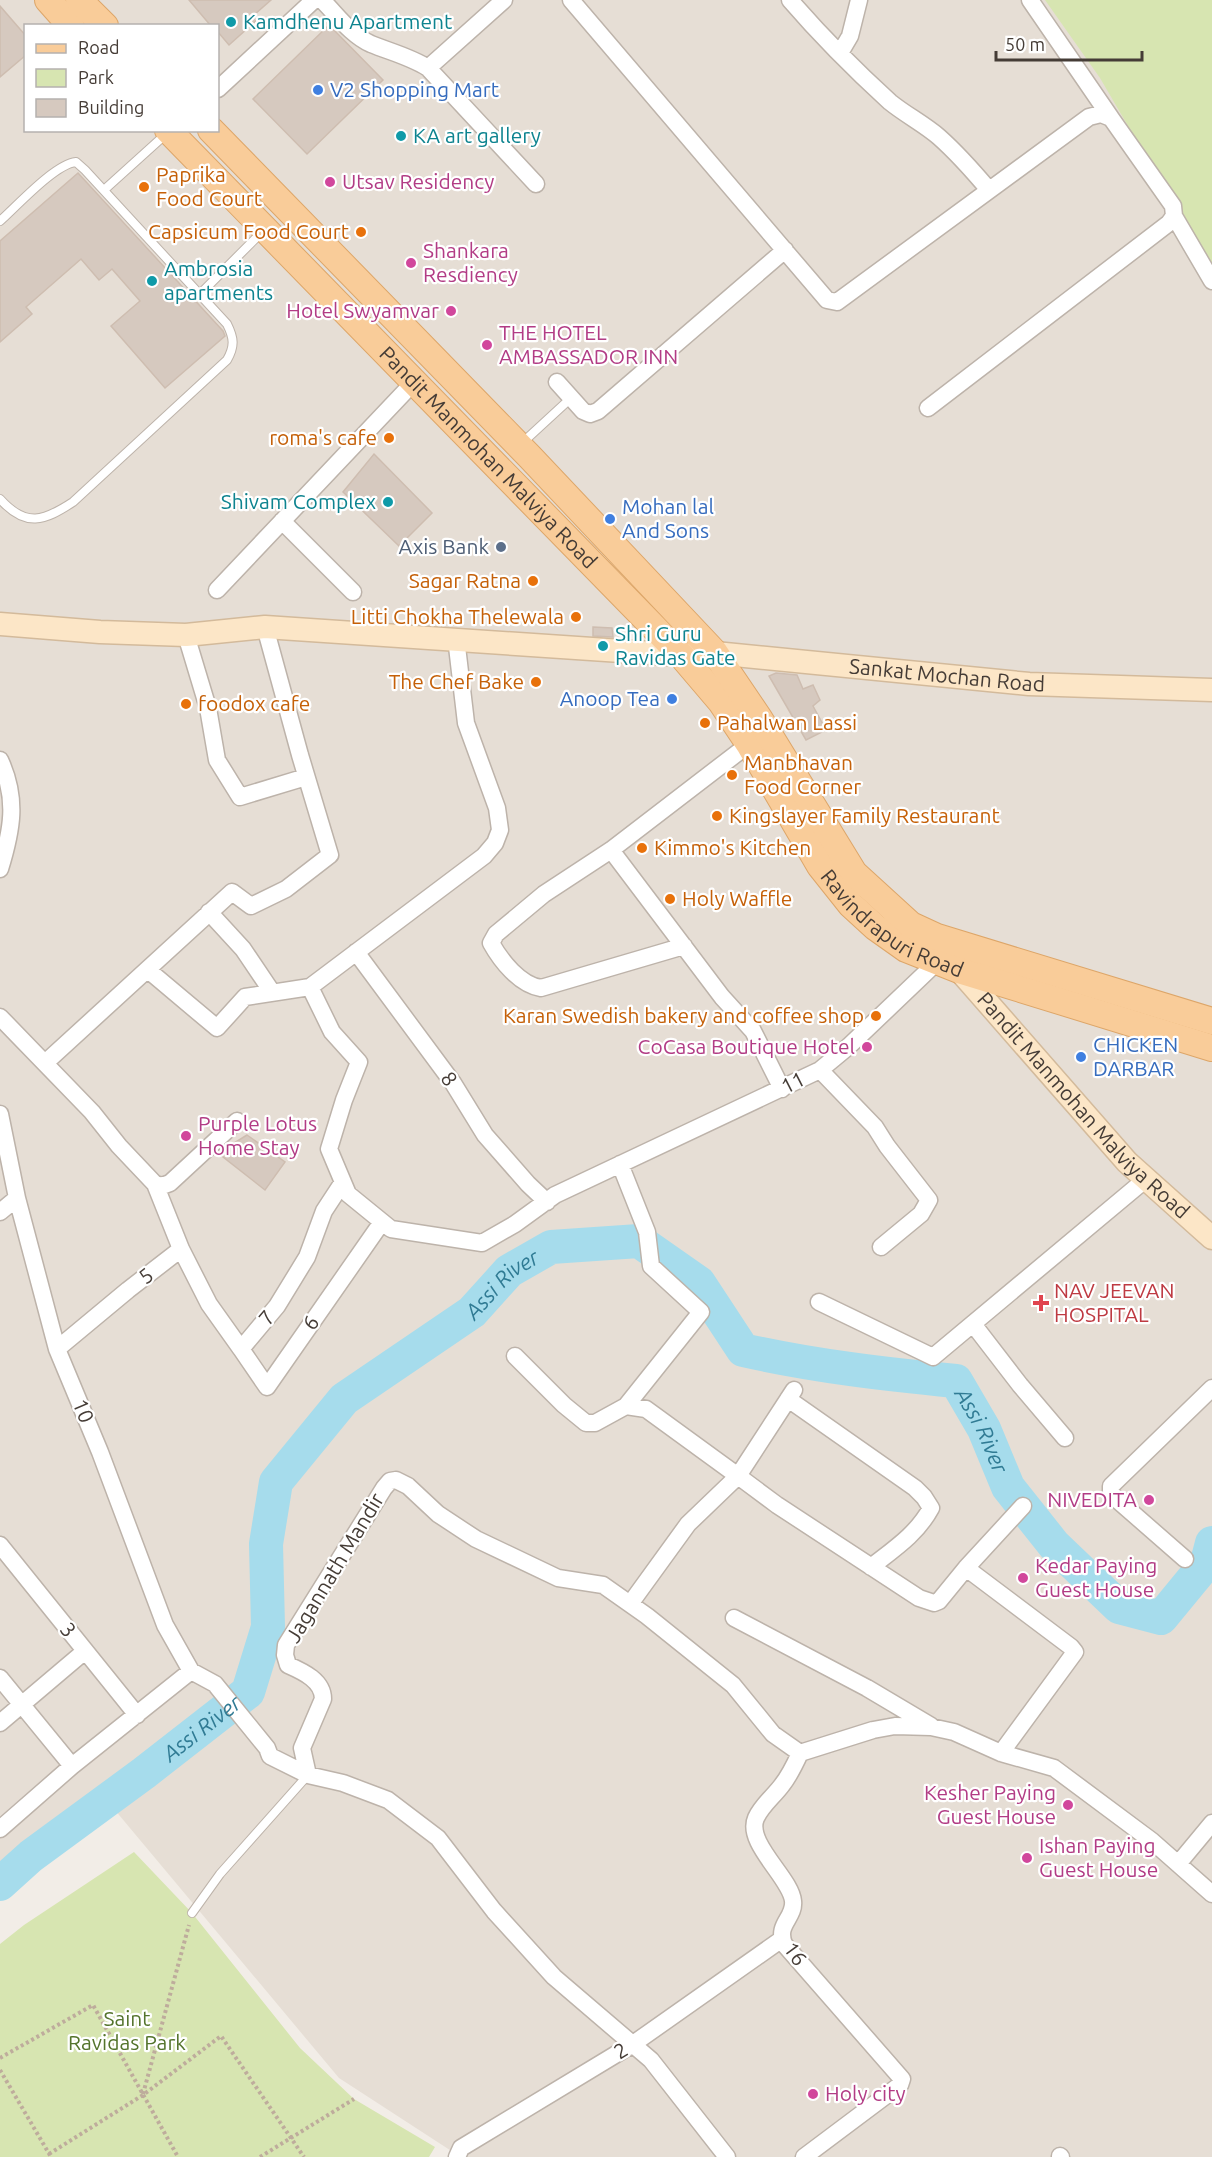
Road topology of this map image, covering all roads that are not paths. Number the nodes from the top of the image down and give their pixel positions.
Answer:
1 (48, 0) edge
2 (79, 0) edge
3 (314, 0) edge
4 (322, 0) edge
5 (504, 0) edge
6 (571, 0) edge
7 (790, 0) edge
8 (859, 0) edge
9 (1030, 0) edge
10 (69, 24) edge
11 (103, 24) edge
12 (840, 53) junction
13 (428, 68) junction
14 (219, 88) edge
15 (1111, 118) junction
16 (168, 132) edge
17 (170, 132) edge
18 (213, 132) edge
19 (536, 184) dead end
20 (104, 190) junction
21 (989, 190) junction
22 (1174, 216) junction
23 (0, 221) edge
24 (265, 229) junction
25 (785, 250) junction
26 (1212, 281) edge
27 (200, 294) junction
28 (414, 382) junction
29 (557, 382) dead end
30 (571, 398) junction
31 (928, 408) dead end
32 (519, 446) junction
33 (0, 500) edge
34 (282, 521) junction
35 (217, 590) dead end
36 (353, 592) dead end
37 (0, 624) edge
38 (265, 627) junction
39 (186, 635) junction
40 (456, 638) junction
41 (715, 653) junction
42 (681, 655) junction
43 (1212, 690) edge
44 (749, 744) junction
45 (0, 760) edge
46 (306, 777) junction
47 (611, 850) junction
48 (0, 868) edge
49 (209, 912) junction
50 (684, 946) junction
51 (356, 952) junction
52 (948, 966) junction
53 (148, 970) junction
54 (310, 987) junction
55 (273, 992) junction
56 (0, 1017) edge
57 (1212, 1021) edge
58 (1212, 1047) edge
59 (45, 1063) junction
60 (820, 1070) junction
61 (782, 1089) junction
62 (0, 1114) edge
63 (237, 1121) dead end
64 (620, 1164) junction
65 (1146, 1179) junction
66 (343, 1182) junction
67 (155, 1184) junction
68 (18, 1198) junction
69 (547, 1202) junction
70 (0, 1212) edge
71 (382, 1222) junction
72 (1212, 1238) edge
73 (881, 1247) dead end
74 (181, 1249) junction
75 (819, 1302) dead end
76 (973, 1324) junction
77 (57, 1349) junction
78 (241, 1349) junction
79 (515, 1356) dead end
80 (1212, 1388) edge
81 (626, 1406) junction
82 (1065, 1438) dead end
83 (738, 1476) junction
84 (1023, 1506) dead end
85 (0, 1545) edge
86 (1185, 1559) dead end
87 (871, 1567) junction
88 (966, 1568) junction
89 (630, 1604) junction
90 (734, 1618) dead end
91 (85, 1651) junction
92 (191, 1671) junction
93 (0, 1678) edge
94 (21, 1704) junction
95 (137, 1715) junction
96 (0, 1723) edge
97 (931, 1727) junction
98 (800, 1753) junction
99 (1001, 1753) junction
100 (72, 1766) junction
101 (308, 1775) junction
102 (1212, 1823) edge
103 (0, 1829) edge
104 (1178, 1864) junction
105 (1212, 1894) edge
106 (192, 1913) road end
107 (782, 1939) junction
108 (633, 2044) junction
109 (457, 2157) edge
110 (727, 2157) edge
111 (804, 2157) edge

1 - 10 main road
2 - 11 main road
3 - 14 street
4 - 13 street
5 - 13 street
6 - 25 street
7 - 12 street
8 - 12 street
9 - 15 street
12 - 21 street
13 - 19 street
15 - 21 street
15 - 22 street
16 - 20 lane
17 - 24 main road, Pandit Manmohan Malviya Road
18 - 32 main road, Ravindrapuri Road
20 - 23 lane
20 - 27 lane
21 - 25 street
22 - 26 street
22 - 31 street
24 - 27 lane
24 - 28 main road, Pandit Manmohan Malviya Road
25 - 30 street
27 - 33 lane
28 - 34 street
28 - 42 main road, Pandit Manmohan Malviya Road
29 - 30 street
30 - 32 lane
32 - 41 main road, Ravindrapuri Road
34 - 35 street
34 - 36 street
37 - 39 street, Sankat Mochan Road
38 - 39 street, Sankat Mochan Road
38 - 40 street, Sankat Mochan Road
38 - 46 street
39 - 46 street
40 - 42 street, Sankat Mochan Road
40 - 51 street
41 - 42 street, Sankat Mochan Road
41 - 43 street, Sankat Mochan Road
41 - 57 main road, Ravindrapuri Road
42 - 44 main road, Ravindrapuri Road
44 - 47 street
44 - 52 main road, Ravindrapuri Road
45 - 48 street
46 - 49 street
47 - 50 street
47 - 50 street
49 - 53 street
49 - 55 street
50 - 61 street
51 - 54 street
51 - 69 street, 8
52 - 58 main road, Ravindrapuri Road
52 - 60 street, 11
52 - 65 street, Pandit Manmohan Malviya Road
53 - 55 street
53 - 59 street
54 - 55 street
54 - 66 street, 11
56 - 59 street
59 - 67 street
60 - 61 street, 11
60 - 73 street
61 - 64 street, 11
62 - 68 street, 10
63 - 67 street
64 - 69 street, 11
64 - 81 street
65 - 72 street, Pandit Manmohan Malviya Road
65 - 76 street
66 - 71 street, 11
66 - 78 street, 7
67 - 74 street
68 - 70 street
68 - 77 street, 10
69 - 71 street, 11
71 - 78 street, 6
74 - 77 street, 5
74 - 78 street, 7
75 - 76 street
76 - 82 street
77 - 92 street, 10
79 - 81 street
80 - 86 street
81 - 83 street
83 - 87 street
83 - 87 street
83 - 89 street
84 - 88 street
85 - 91 street, 3
87 - 88 street
88 - 99 street
89 - 98 street, Jagannath Mandir
89 - 101 street, Jagannath Mandir
90 - 97 street
91 - 94 street
91 - 95 street, 3
92 - 95 street
92 - 101 street
93 - 94 street
94 - 96 street
94 - 100 street
95 - 100 street
97 - 98 street
97 - 99 street
98 - 107 street, 16
99 - 104 street
100 - 103 street
101 - 106 lane
101 - 108 street
102 - 104 street
104 - 105 street
107 - 108 street, 2
107 - 111 street, 16
108 - 109 street, 2
108 - 110 street

